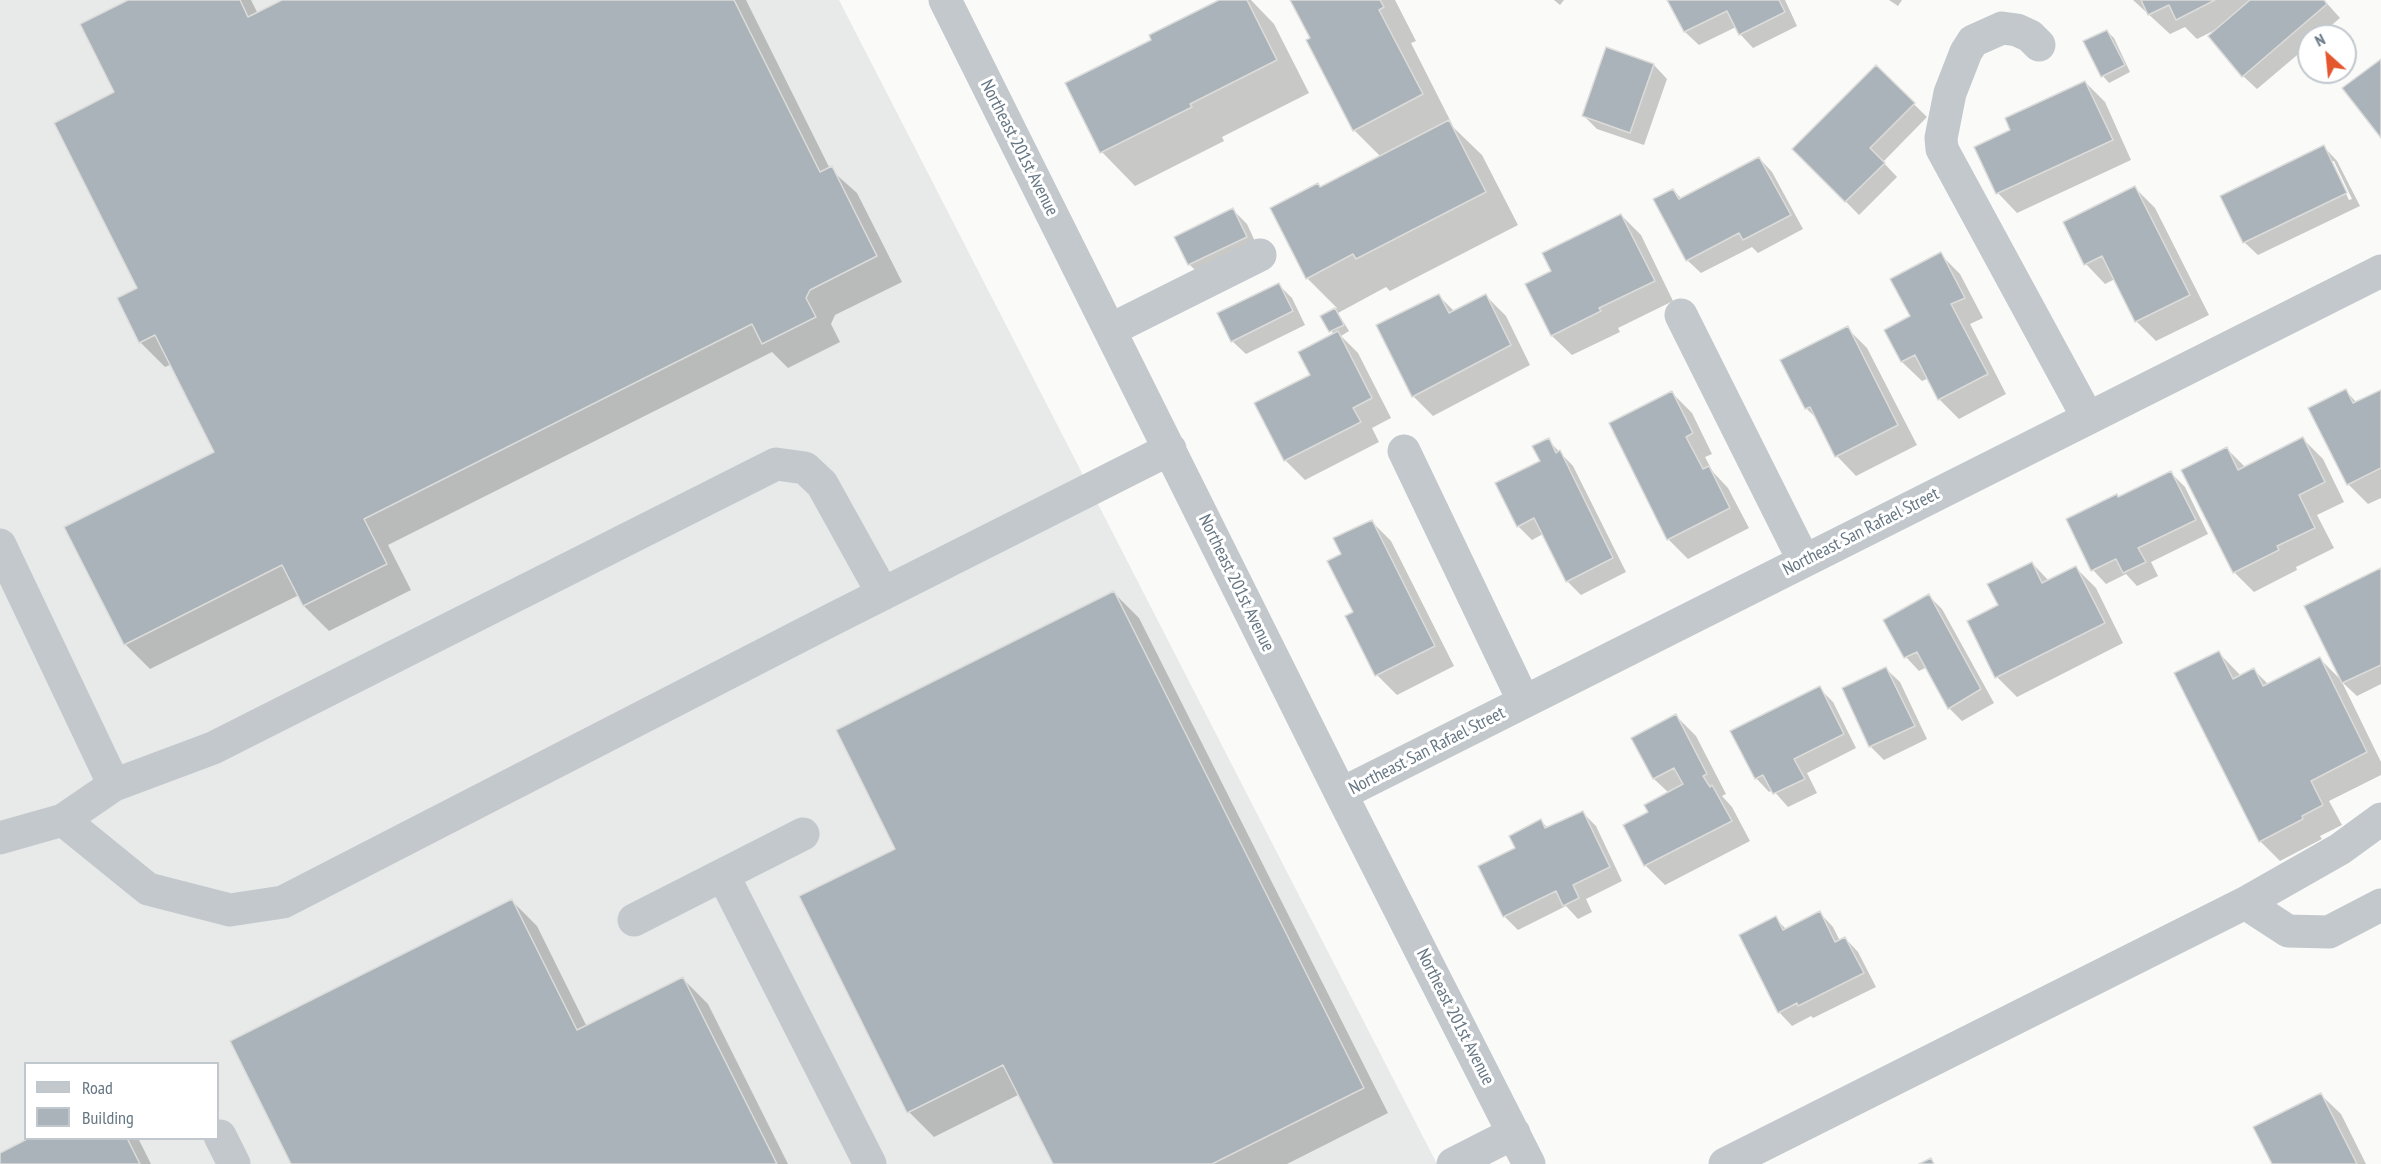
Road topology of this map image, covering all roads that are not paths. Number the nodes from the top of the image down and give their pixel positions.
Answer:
1 (954, 3) edge
2 (2039, 45) dead end
3 (1260, 255) dead end
4 (2381, 271) edge
5 (1681, 315) dead end
6 (1110, 330) junction
7 (2088, 418) junction
8 (1170, 449) junction
9 (1404, 451) dead end
10 (0, 545) edge
11 (1804, 561) junction
12 (883, 594) junction
13 (1524, 702) junction
14 (114, 785) junction
15 (1341, 794) junction
16 (2381, 819) edge
17 (63, 820) junction
18 (803, 834) dead end
19 (0, 838) edge
20 (723, 875) junction
21 (2245, 903) junction
22 (2381, 905) edge
23 (634, 920) dead end
24 (1514, 1133) junction
25 (870, 1164) edge
26 (1453, 1164) edge
27 (1529, 1164) edge
28 (1725, 1164) edge

1 - 6 street, Northeast 201st Avenue
2 - 7 street
3 - 6 street
4 - 7 street, Northeast San Rafael Street
5 - 11 street
6 - 8 street, Northeast 201st Avenue
7 - 11 street, Northeast San Rafael Street
8 - 12 street
8 - 15 street, Northeast 201st Avenue
9 - 13 street
10 - 14 street
11 - 13 street, Northeast San Rafael Street
12 - 14 street
12 - 17 street
13 - 15 street, Northeast San Rafael Street
14 - 17 street
15 - 24 street, Northeast 201st Avenue
16 - 21 street
17 - 19 street
18 - 20 street
20 - 23 street
20 - 25 street
21 - 22 street
21 - 28 street
24 - 26 street
24 - 27 street, Northeast 201st Avenue

